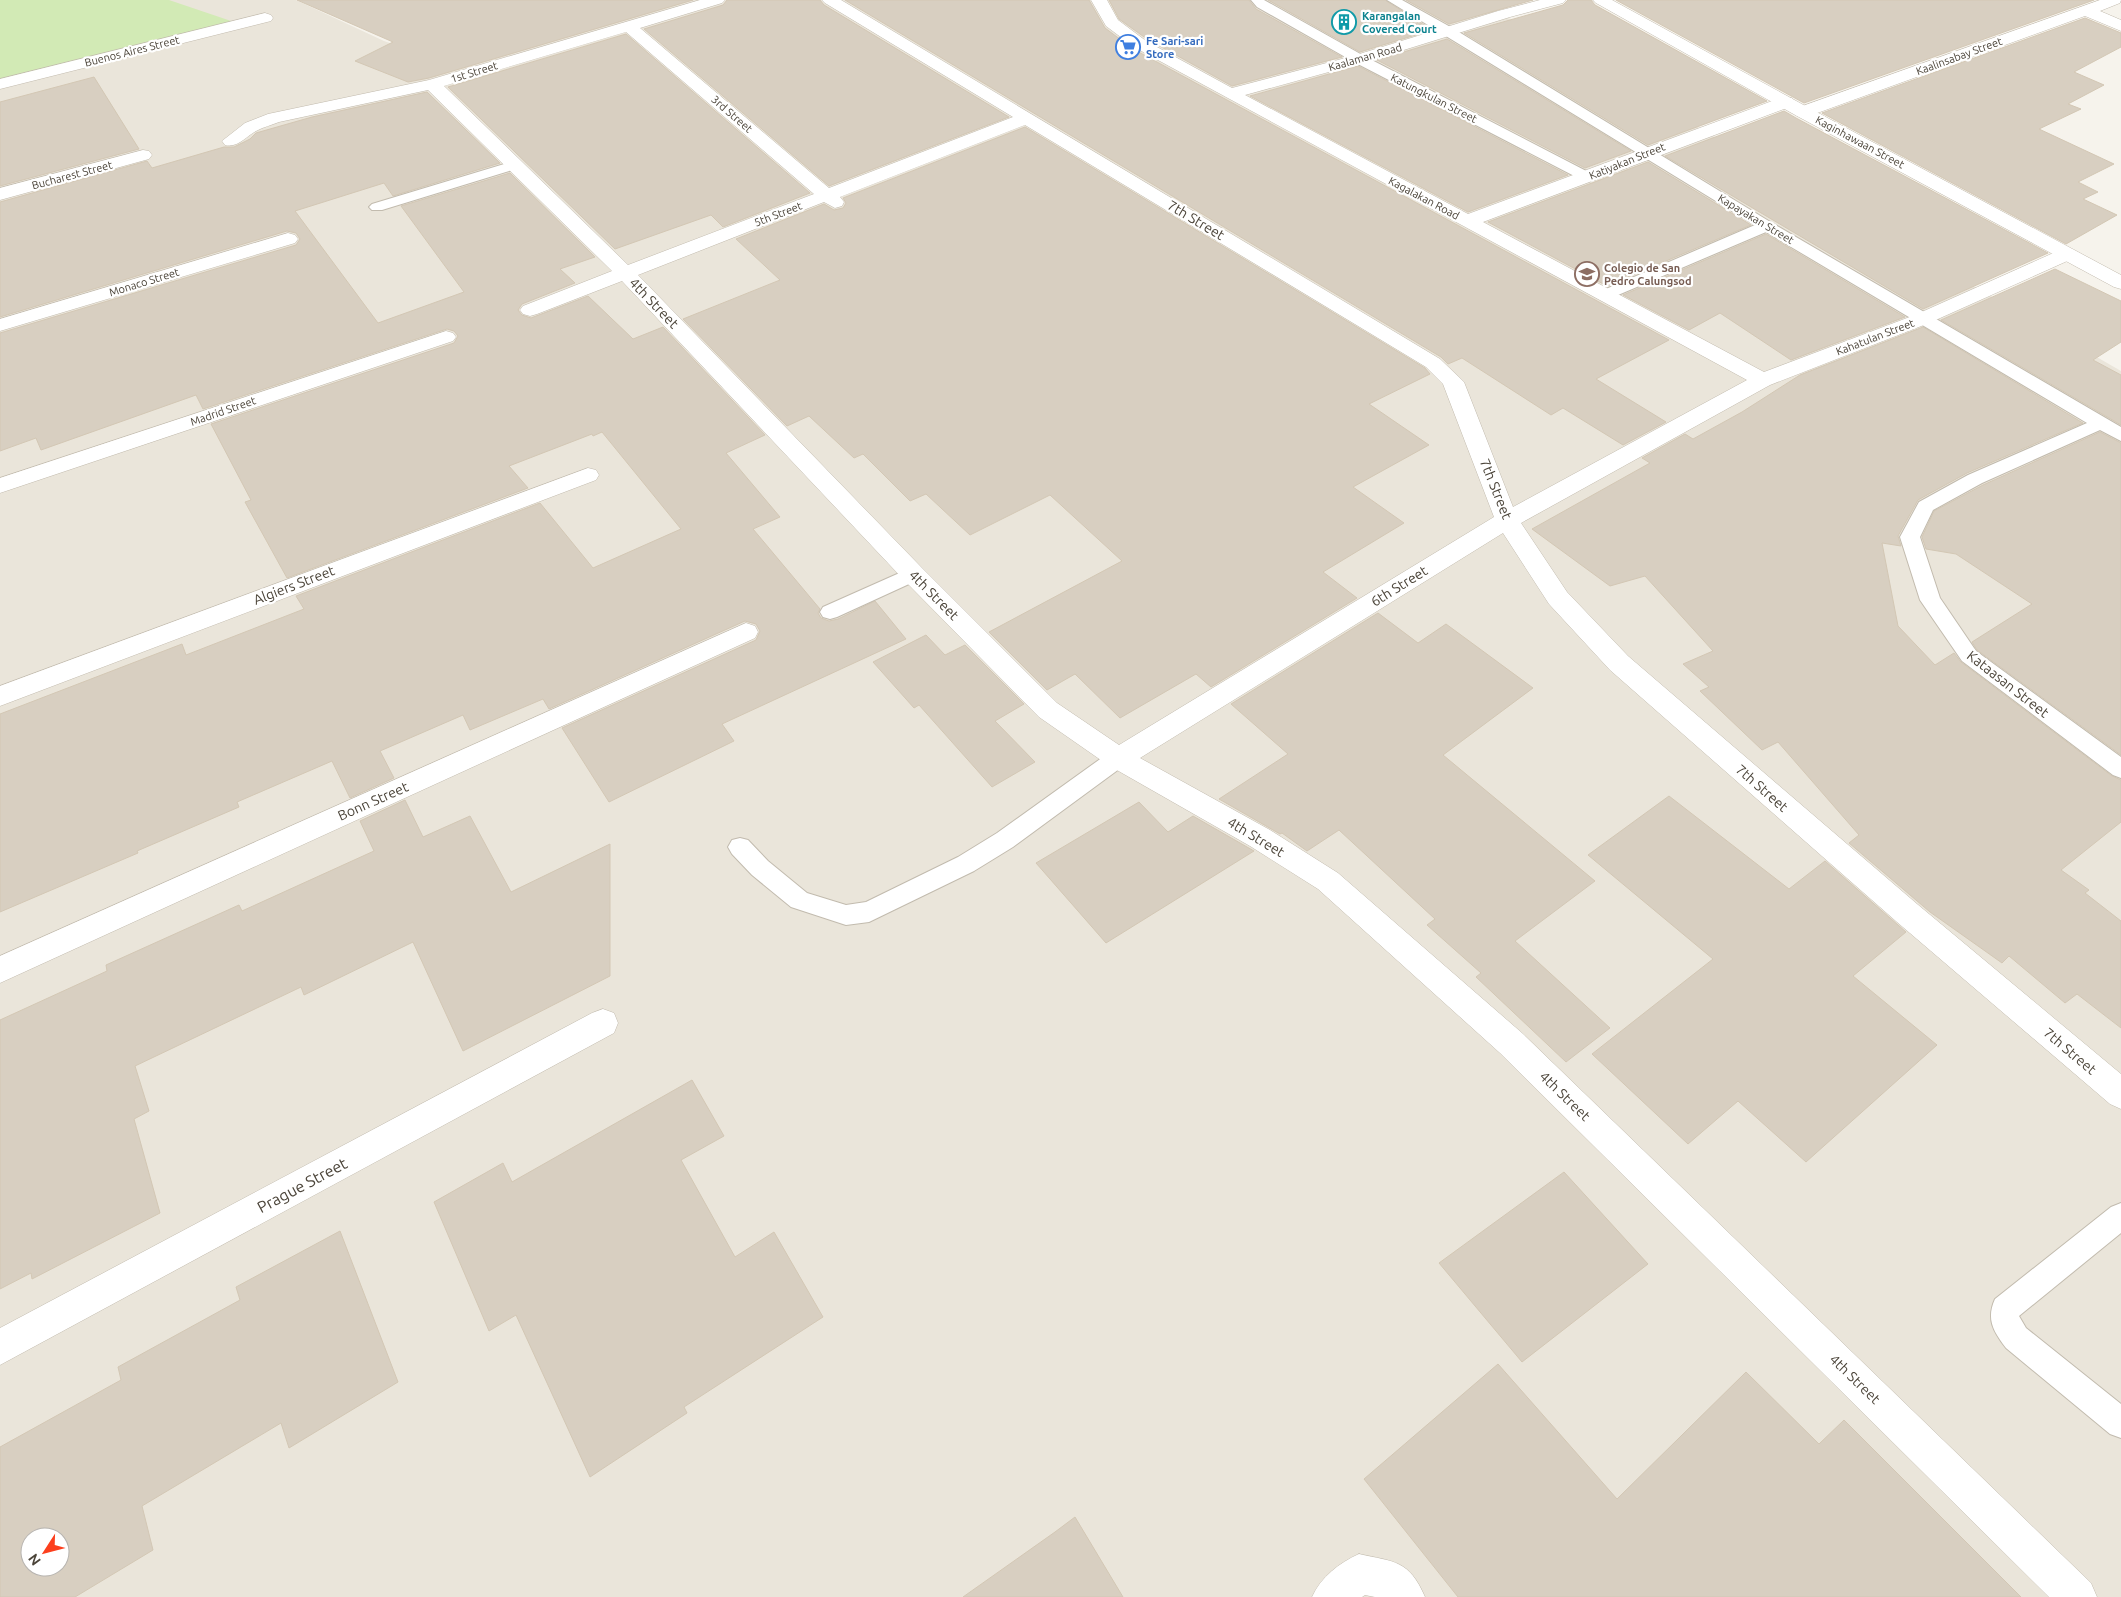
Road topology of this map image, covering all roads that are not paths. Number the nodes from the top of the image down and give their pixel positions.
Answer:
1 (718, 0) edge
2 (830, 0) edge
3 (1099, 0) edge
4 (1257, 0) edge
5 (1393, 0) edge
6 (1558, 0) edge
7 (1601, 0) edge
8 (2115, 0) edge
9 (2085, 10) junction
10 (265, 18) dead end
11 (629, 26) junction
12 (2121, 26) edge
13 (1449, 32) junction
14 (1359, 60) junction
15 (0, 84) edge
16 (432, 84) junction
17 (1230, 94) junction
18 (1786, 102) junction
19 (1803, 112) junction
20 (1026, 118) junction
21 (232, 141) dead end
22 (1645, 153) junction
23 (143, 155) dead end
24 (514, 165) junction
25 (1587, 177) junction
26 (0, 194) edge
27 (830, 199) junction
28 (377, 207) dead end
29 (1468, 221) junction
30 (1766, 226) junction
31 (288, 239) dead end
32 (2068, 254) junction
33 (625, 273) junction
34 (2121, 282) edge
35 (1606, 295) junction
36 (530, 310) dead end
37 (1922, 319) junction
38 (0, 325) edge
39 (446, 336) dead end
40 (1763, 380) junction
41 (2101, 423) junction
42 (1685, 424) joint
43 (2121, 435) edge
44 (588, 475) dead end
45 (0, 486) edge
46 (1507, 520) junction
47 (913, 574) junction
48 (830, 612) dead end
49 (746, 632) dead end
50 (0, 696) edge
51 (1118, 758) junction
52 (2121, 769) edge
53 (740, 847) dead end
54 (0, 970) edge
55 (603, 1023) dead end
56 (2121, 1094) edge
57 (2121, 1216) edge
58 (0, 1347) edge
59 (2121, 1423) edge
60 (1345, 1586) edge
61 (1405, 1597) edge
62 (2077, 1597) edge

1 - 11 street, 1st Street
2 - 20 street, 7th Street
3 - 17 street, Kagalakan Road
4 - 14 lane, Katungkulan Street
5 - 13 lane, Kapayakan Street
6 - 13 street, Kaalaman Road
7 - 18 street, Kaginhawaan Street
8 - 9 street, Kaalinsabay Street
9 - 12 street
9 - 19 street, Kaalinsabay Street
10 - 15 street, Buenos Aires Street
11 - 16 street, 1st Street
11 - 27 street, 3rd Street
13 - 14 street, Kaalaman Road
13 - 22 lane, Kapayakan Street
14 - 17 street, Kaalaman Road
14 - 25 lane, Katungkulan Street
16 - 21 street, 1st Street
16 - 24 street, 4th Street
17 - 29 street, Kagalakan Road
18 - 19 street, Kaginhawaan Street
18 - 22 street, Katiyakan Street
19 - 32 street, Kaginhawaan Street
20 - 27 street, 5th Street
20 - 46 street, 7th Street
22 - 25 street, Katiyakan Street
22 - 30 lane, Kapayakan Street
23 - 26 street, Bucharest Street
24 - 28 lane
24 - 33 street, 4th Street
25 - 29 street, Katiyakan Street
27 - 33 street, 5th Street
29 - 35 street, Kagalakan Road
30 - 35 lane
30 - 37 lane, Kapayakan Street
31 - 38 street, Monaco Street
32 - 34 street, Kaginhawaan Street
32 - 37 street, Kahatulan Street
33 - 36 street, 5th Street
33 - 47 street, 4th Street
35 - 40 street, Kagalakan Road
37 - 40 street, Kahatulan Street
37 - 41 lane, Kapayakan Street
39 - 45 street, Madrid Street
40 - 42 street, Kahatulan Street
41 - 43 lane, Kapayakan Street
41 - 52 lane, Kataasan Street
42 - 46 street, 6th Street
44 - 50 street, Algiers Street
46 - 51 street, 6th Street
46 - 56 street, 7th Street
47 - 48 lane
47 - 51 street, 4th Street
49 - 54 street, Bonn Street
51 - 53 lane
51 - 62 street, 4th Street
55 - 58 street, Prague Street
57 - 59 lane
60 - 61 street

